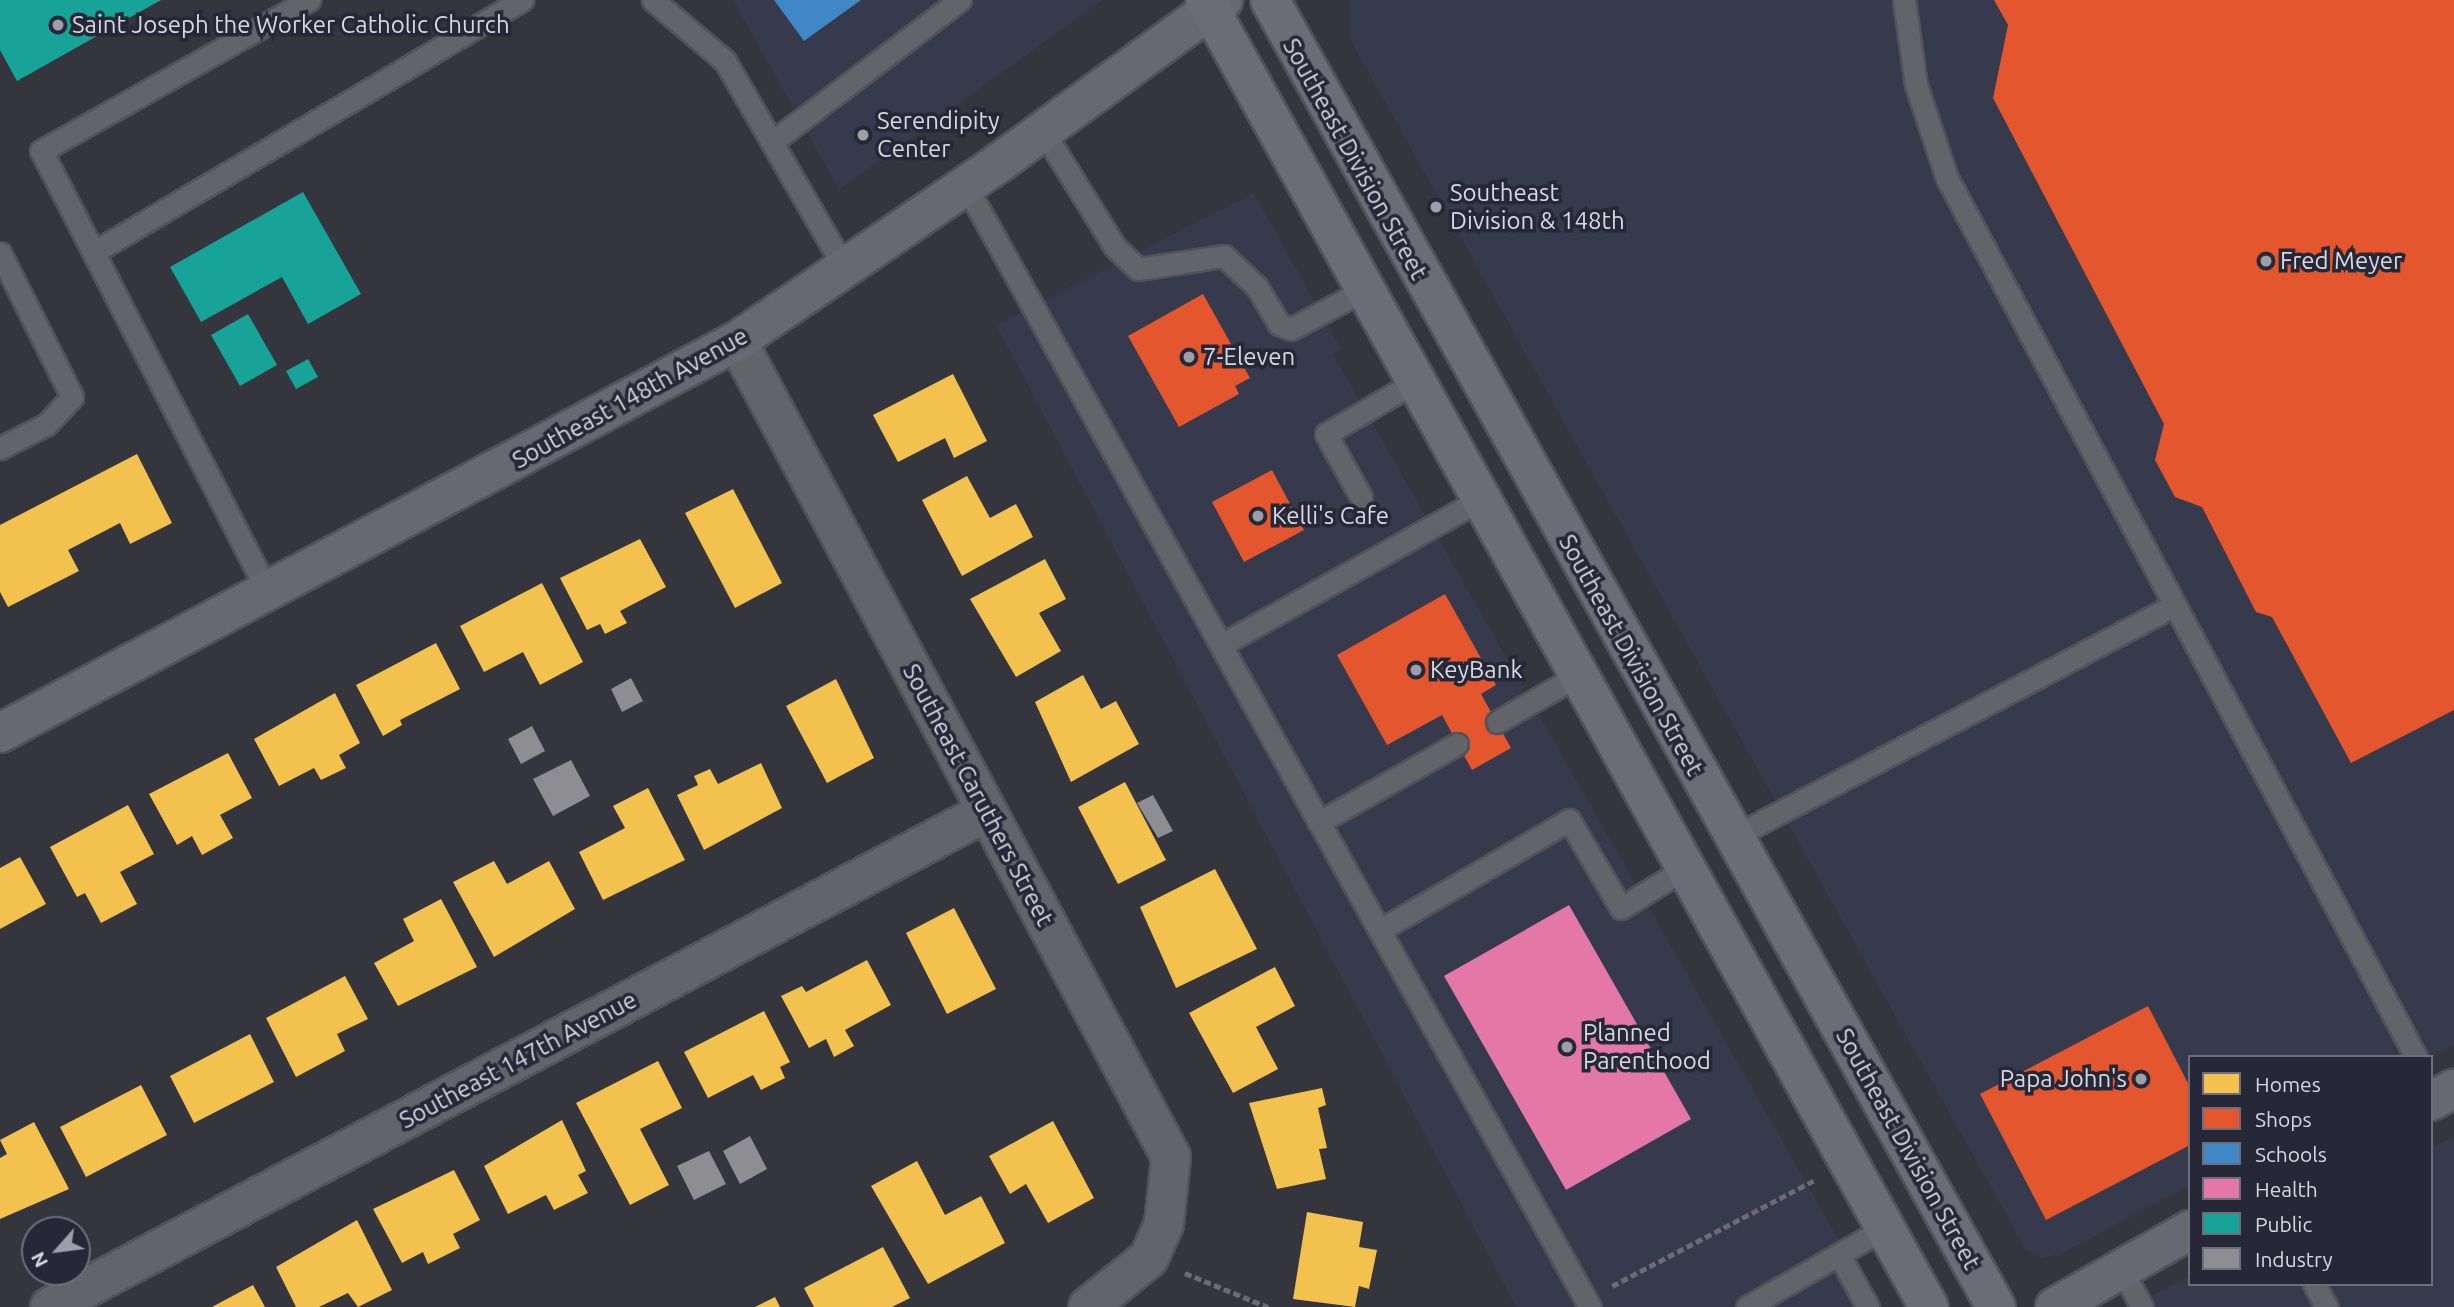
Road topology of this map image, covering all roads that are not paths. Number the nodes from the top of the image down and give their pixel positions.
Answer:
1 (309, 0) edge
2 (522, 0) edge
3 (653, 0) edge
4 (960, 0) edge
5 (1269, 0) edge
6 (1904, 0) edge
7 (1212, 3) edge
8 (1043, 131) junction
9 (772, 142) junction
10 (966, 186) junction
11 (94, 252) junction
12 (0, 253) edge
13 (845, 270) junction
14 (1363, 291) junction
15 (737, 341) junction
16 (1413, 383) junction
17 (0, 448) edge
18 (1361, 497) dead end
19 (1479, 500) junction
20 (268, 592) junction
21 (2174, 605) junction
22 (1221, 645) junction
23 (1577, 676) junction
24 (1497, 722) dead end
25 (0, 733) edge
26 (1457, 744) dead end
27 (986, 812) junction
28 (1319, 822) junction
29 (1733, 837) junction
30 (1684, 869) junction
31 (1380, 930) junction
32 (2415, 1055) edge
33 (1885, 1228) junction
34 (2188, 1231) edge
35 (1839, 1255) junction
36 (2120, 1267) junction
37 (2315, 1286) edge
38 (1588, 1303) edge
39 (50, 1307) edge
40 (1088, 1307) edge
41 (1747, 1307) edge
42 (1868, 1307) edge
43 (1929, 1307) edge
44 (1996, 1307) edge
45 (2055, 1307) edge
46 (2142, 1307) edge
47 (2327, 1307) edge

1 - 11 lane
2 - 11 lane
3 - 9 lane
4 - 9 lane
5 - 29 main road, Southeast Division Street
6 - 21 lane
7 - 8 main road, Southeast 148th Avenue
7 - 14 main road
8 - 10 main road, Southeast 148th Avenue
8 - 14 lane
9 - 13 lane
10 - 13 main road, Southeast 148th Avenue
10 - 22 lane
11 - 20 lane
12 - 17 lane
13 - 15 main road, Southeast 148th Avenue
14 - 16 main road
15 - 20 main road, Southeast 148th Avenue
15 - 27 street, Southeast Caruthers Street
16 - 18 lane
16 - 19 main road
19 - 22 lane
19 - 23 main road
20 - 25 main road, Southeast 148th Avenue
21 - 29 lane
21 - 32 lane
22 - 28 lane
23 - 24 lane
23 - 30 main road
26 - 28 lane
27 - 39 street, Southeast 147th Avenue
27 - 40 street, Southeast Caruthers Street
28 - 31 lane
29 - 44 main road, Southeast Division Street
30 - 31 lane
30 - 33 main road
31 - 38 lane
33 - 35 lane
33 - 43 main road
34 - 36 main road
35 - 41 lane
35 - 42 lane
36 - 45 main road
36 - 46 lane
37 - 47 lane

